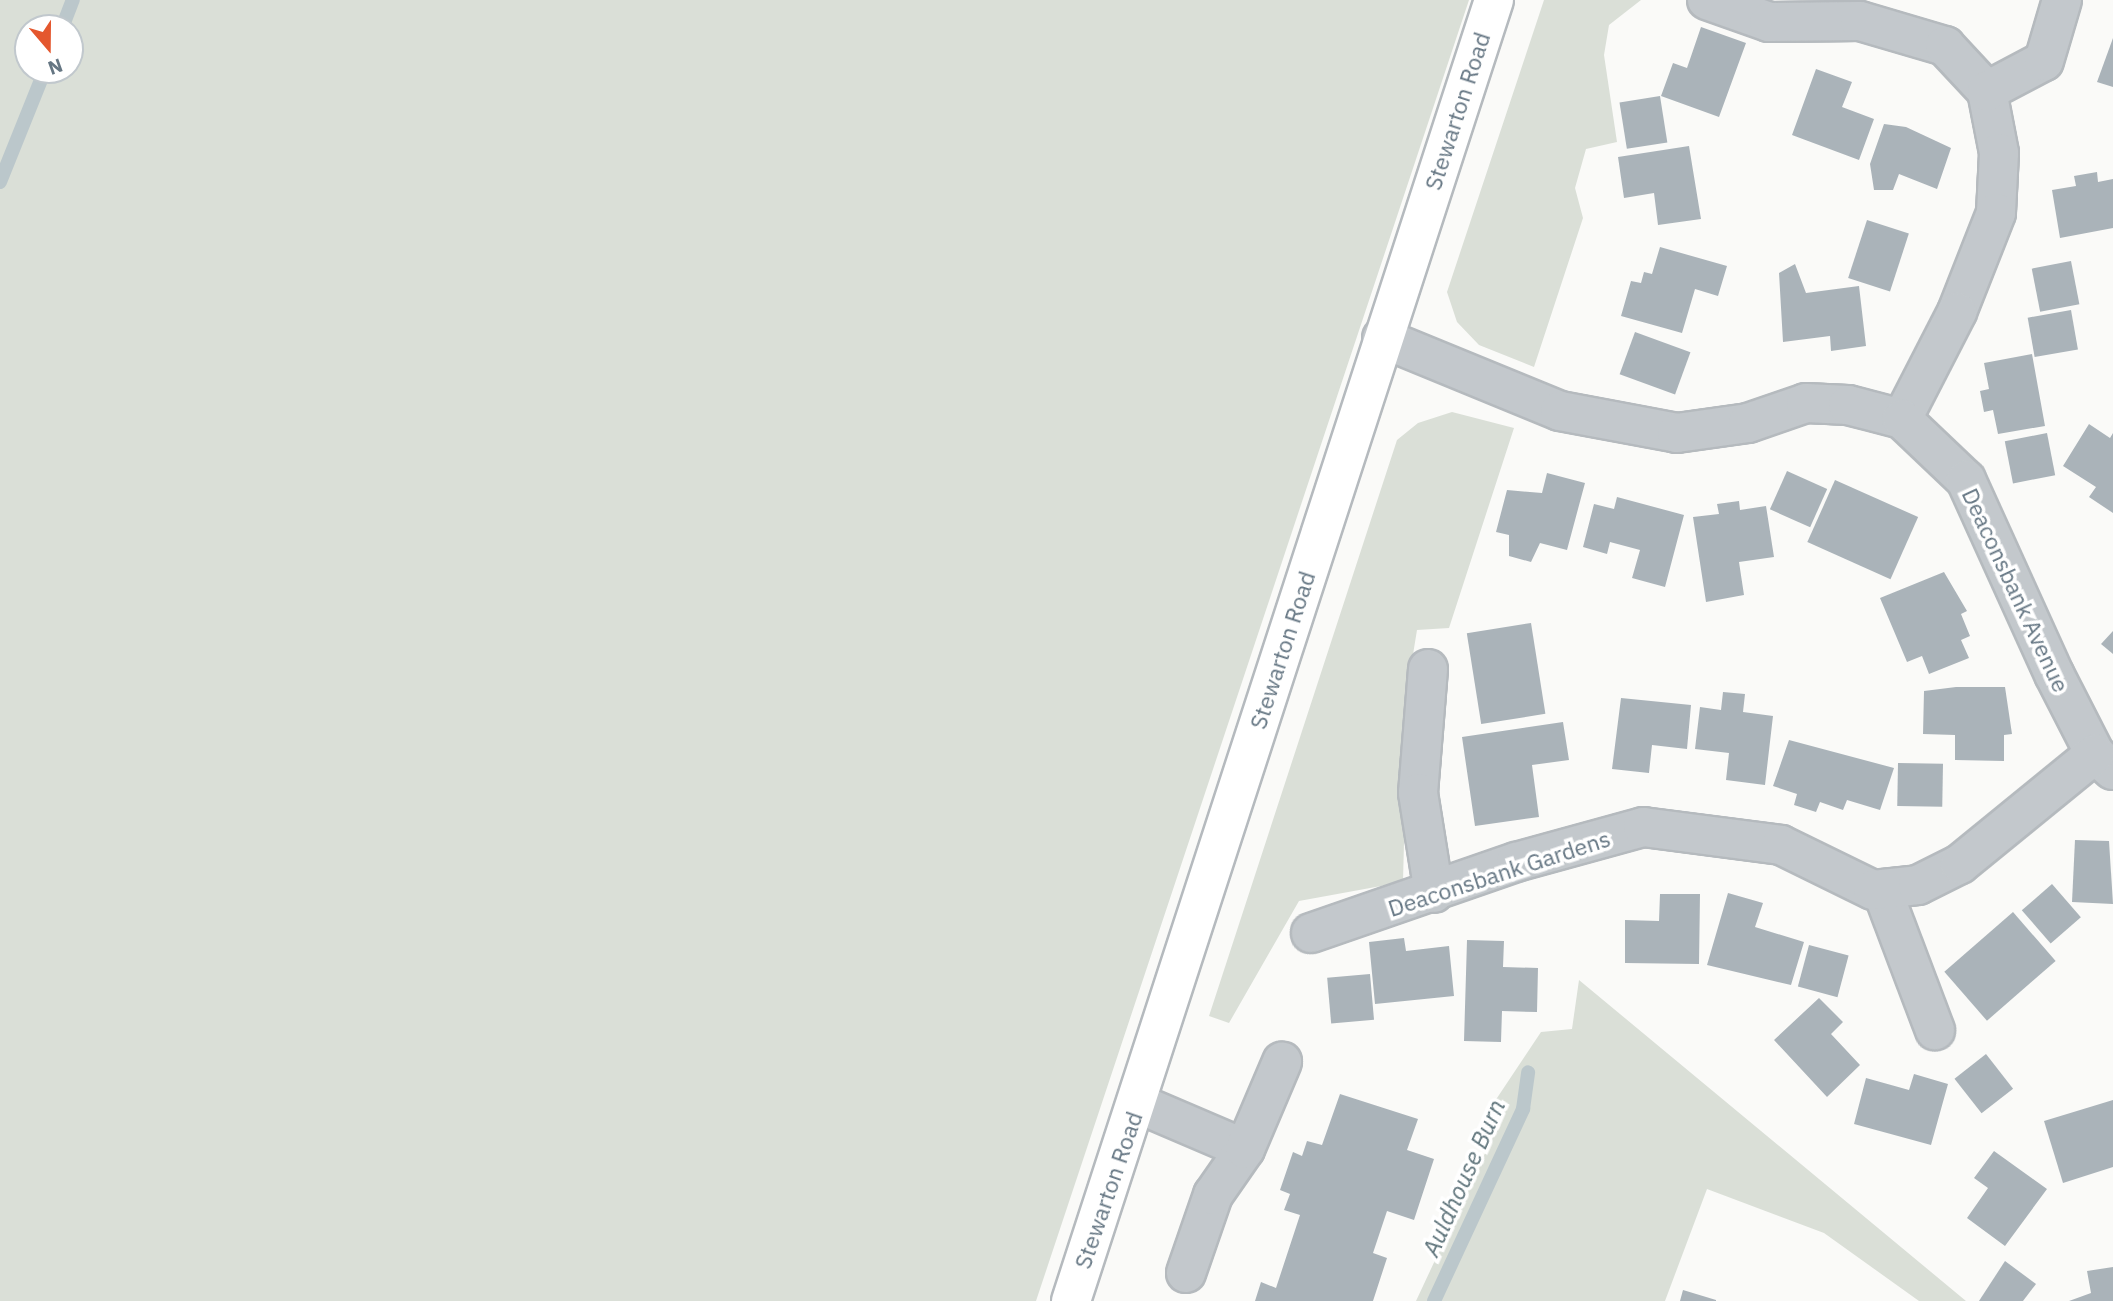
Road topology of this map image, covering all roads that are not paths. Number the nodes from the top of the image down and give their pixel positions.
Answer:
1 (1494, 0) edge
2 (1707, 0) edge
3 (2062, 0) edge
4 (1987, 90) junction
5 (1382, 338) junction
6 (1902, 419) junction
7 (1428, 669) dead end
8 (2104, 762) edge
9 (1882, 890) junction
10 (1434, 893) junction
11 (1311, 933) dead end
12 (1935, 1030) dead end
13 (1282, 1062) dead end
14 (1137, 1103) junction
15 (1245, 1149) junction
16 (1186, 1273) dead end
17 (1071, 1301) edge

1 - 5 main road, Stewarton Road
2 - 4 street
3 - 4 street
4 - 6 street
5 - 6 street, Deaconsbank Avenue
5 - 14 main road, Stewarton Road
6 - 8 street, Deaconsbank Avenue
7 - 10 street
8 - 9 street
9 - 10 street, Deaconsbank Gardens
9 - 12 street
10 - 11 street, Deaconsbank Gardens
13 - 15 street
14 - 15 street
14 - 17 main road, Stewarton Road
15 - 16 street

